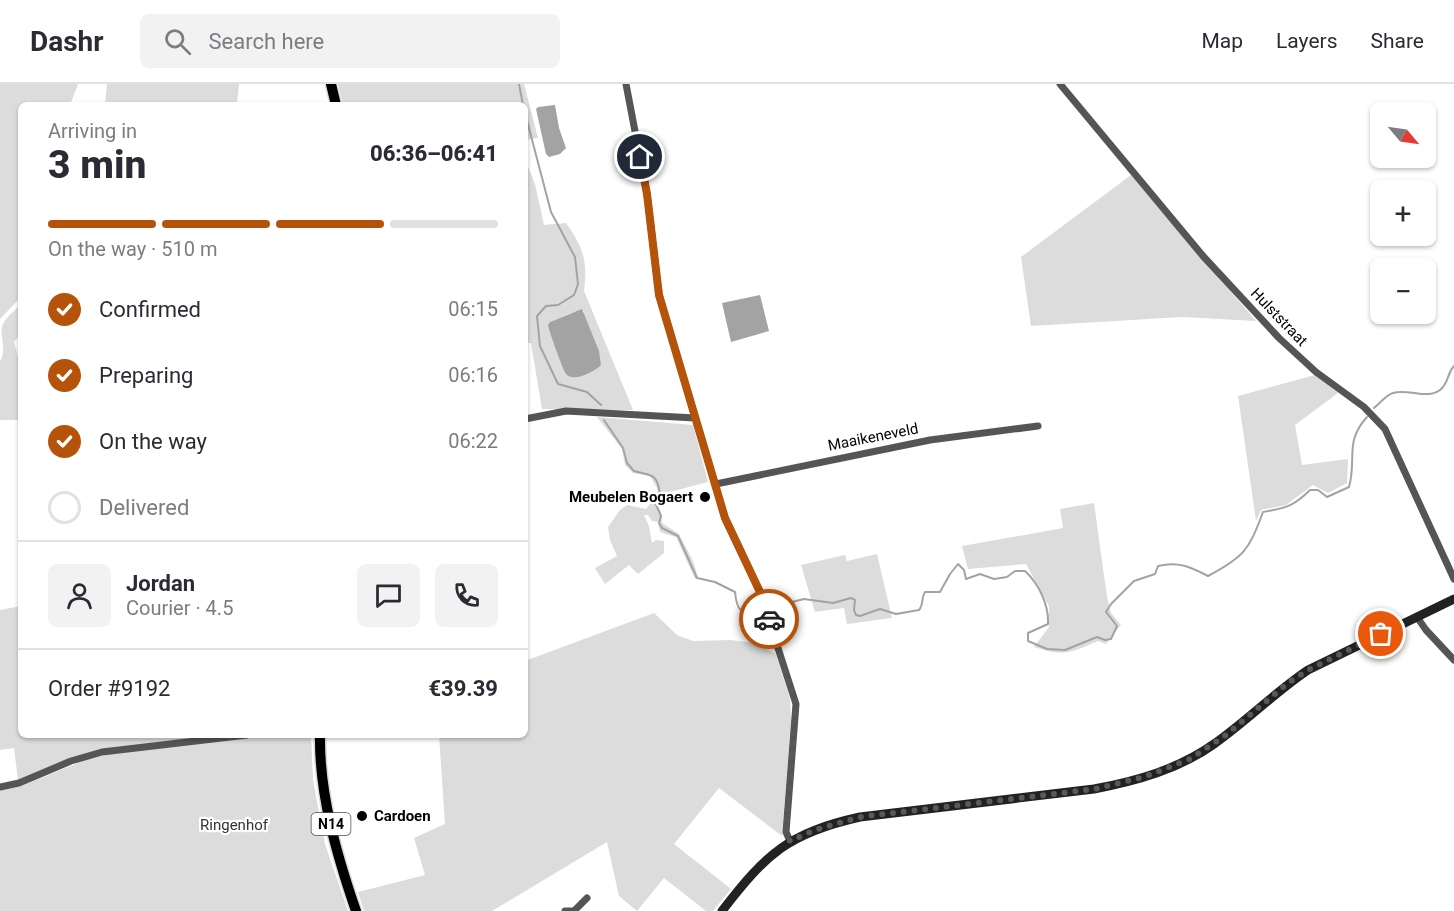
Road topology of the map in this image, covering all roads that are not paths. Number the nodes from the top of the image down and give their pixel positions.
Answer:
1 (324, 84) edge
2 (331, 84) edge
3 (626, 84) edge
4 (1060, 84) edge
5 (328, 102) edge
6 (335, 102) edge
7 (528, 418) edge
8 (695, 418) junction
9 (1038, 426) dead end
10 (716, 484) junction
11 (1454, 579) edge
12 (1454, 599) edge
13 (1417, 617) junction
14 (1454, 660) edge
15 (221, 738) edge
16 (320, 738) edge
17 (0, 787) edge
18 (790, 841) junction
19 (587, 898) dead end
20 (356, 911) edge
21 (565, 911) edge
22 (575, 911) edge
23 (722, 911) edge

1 - 5 main road
2 - 6 main road
3 - 8 street
4 - 11 street, Hulststraat
7 - 8 street
8 - 10 street
9 - 10 street, Maaikeneveld
10 - 18 street
12 - 13 street
13 - 14 street
13 - 18 street
15 - 17 street
16 - 20 main road, N14
18 - 23 street
19 - 22 street
21 - 22 street

